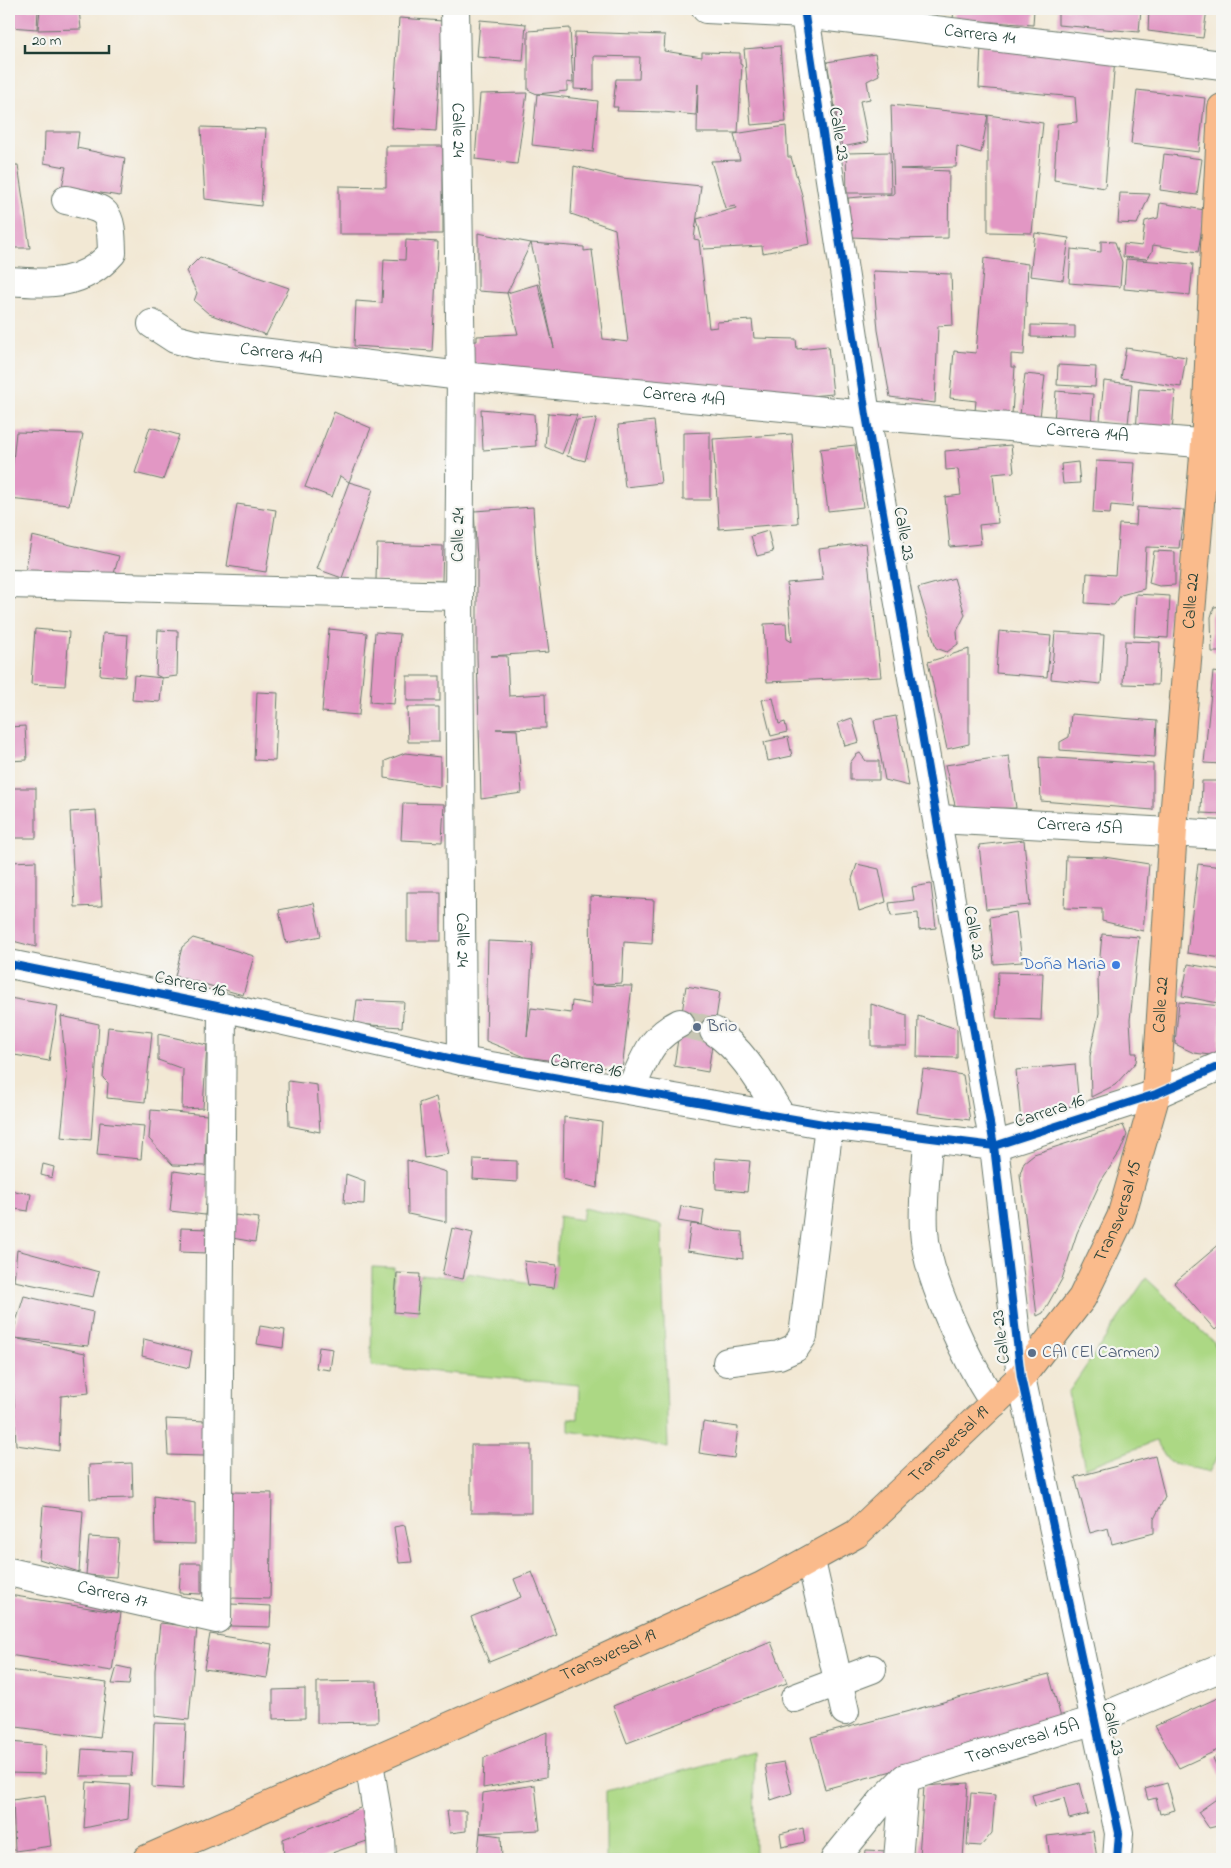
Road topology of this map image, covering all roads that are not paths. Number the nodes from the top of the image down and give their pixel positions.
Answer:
1 (455, 9) edge
2 (706, 9) edge
3 (804, 11) edge
4 (1222, 65) edge
5 (1222, 108) edge
6 (66, 200) dead end
7 (9, 280) edge
8 (152, 324) dead end
9 (461, 376) junction
10 (866, 415) junction
11 (1213, 445) edge
12 (9, 584) edge
13 (458, 596) junction
14 (938, 819) junction
15 (1173, 830) junction
16 (1222, 835) edge
17 (9, 964) edge
18 (222, 1007) junction
19 (680, 1023) tunnel mouth
20 (714, 1031) tunnel mouth
21 (462, 1061) junction
22 (1222, 1065) edge
23 (630, 1090) junction
24 (1156, 1094) junction
25 (782, 1117) junction
26 (829, 1125) junction
27 (928, 1138) junction
28 (994, 1146) junction
29 (727, 1362) dead end
30 (1021, 1377) junction
31 (994, 1403) junction
32 (811, 1560) junction
33 (9, 1572) edge
34 (1222, 1667) edge
35 (872, 1669) dead end
36 (838, 1682) junction
37 (795, 1698) dead end
38 (845, 1711) dead end
39 (1095, 1720) junction
40 (369, 1762) junction
41 (905, 1778) junction
42 (147, 1859) edge
43 (382, 1859) edge
44 (836, 1859) edge
45 (898, 1859) edge
46 (1117, 1859) edge

1 - 9 street, Calle 24
2 - 3 street, Carrera 14
3 - 4 street, Carrera 14
3 - 10 street, Calle 23
5 - 11 main road, Calle 22
6 - 7 street
8 - 9 street, Carrera 14A
9 - 10 street, Carrera 14A
9 - 13 street, Calle 24
10 - 11 street, Carrera 14A
10 - 14 street, Calle 23
11 - 15 main road, Calle 22
12 - 13 street
13 - 21 street, Calle 24
14 - 15 street, Carrera 15A
14 - 28 street, Calle 23
15 - 16 street, Carrera 15A
15 - 24 main road, Calle 22
17 - 18 street, Carrera 16
18 - 21 street, Carrera 16
18 - 33 street, Carrera 17
19 - 23 street
20 - 25 street
21 - 23 street, Carrera 16
22 - 24 street
23 - 25 street, Carrera 16
24 - 28 street, Carrera 16
24 - 30 main road, Transversal 15
25 - 26 street, Carrera 16
26 - 27 street, Carrera 16
26 - 29 street
27 - 28 street, Carrera 16
27 - 31 street
28 - 30 street, Calle 23
30 - 31 main road, Transversal 19
30 - 39 street, Calle 23
31 - 32 main road, Transversal 19
32 - 36 street
32 - 40 main road, Transversal 19
34 - 39 street, Transversal 15A
35 - 36 street
36 - 37 street
36 - 38 street
39 - 41 street, Transversal 15A
39 - 46 street, Calle 23
40 - 42 main road, Transversal 19
40 - 43 street
41 - 44 street
41 - 45 street

